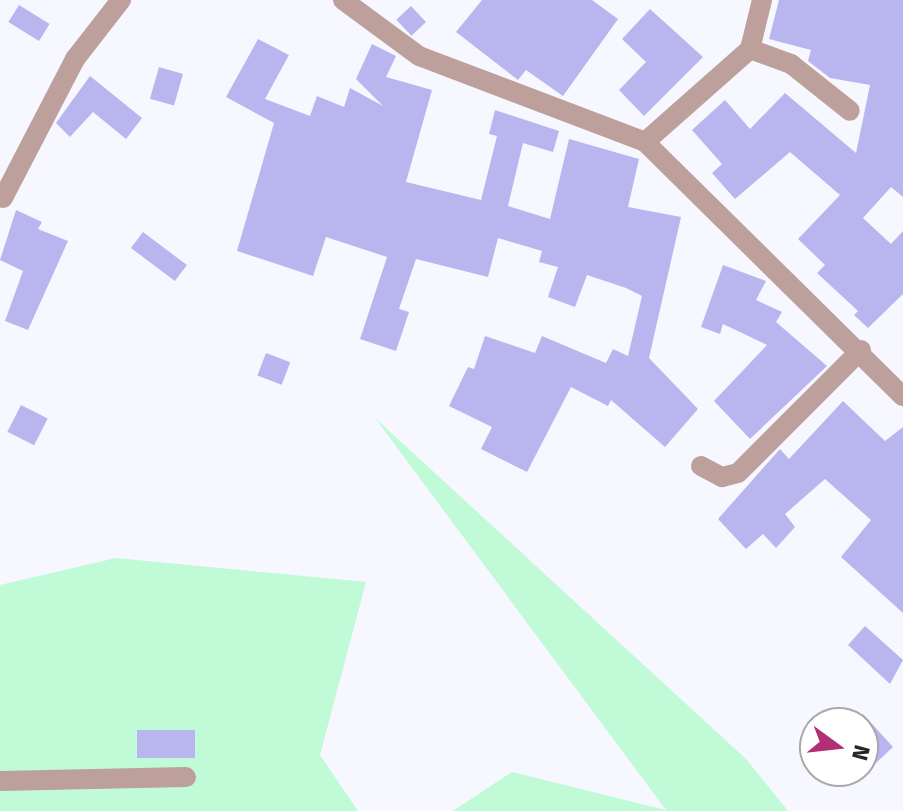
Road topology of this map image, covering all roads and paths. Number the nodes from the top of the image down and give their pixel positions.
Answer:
1 (121, 0) edge
2 (343, 0) edge
3 (762, 0) edge
4 (750, 49) junction
5 (850, 111) dead end
6 (645, 142) junction
7 (3, 198) dead end
8 (861, 350) junction
9 (901, 389) edge
10 (701, 466) dead end
11 (186, 777) dead end
12 (0, 781) edge

1 - 7 street
2 - 6 street
3 - 4 street
4 - 5 street
4 - 6 street
6 - 8 street
8 - 9 street
8 - 10 street
11 - 12 street

